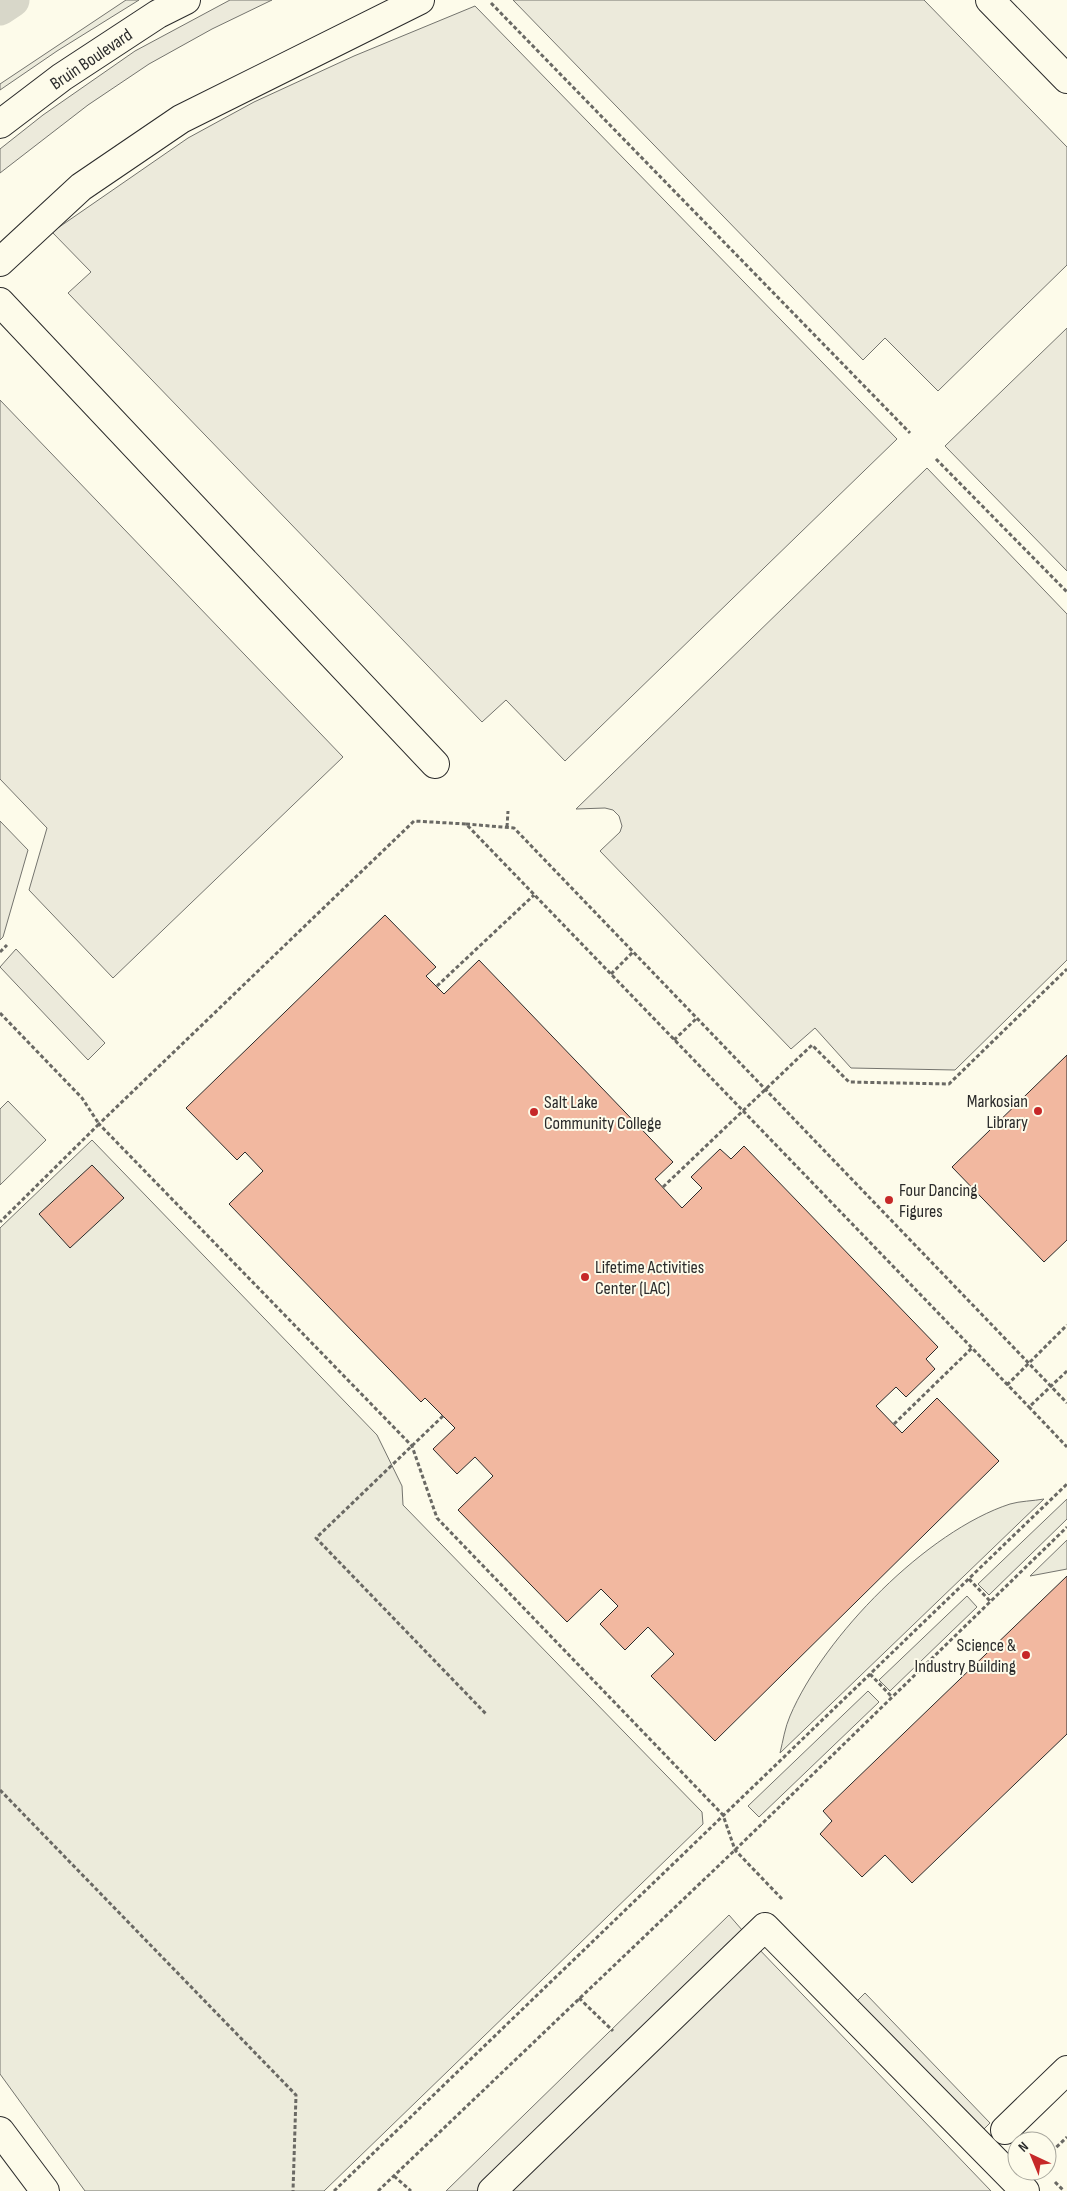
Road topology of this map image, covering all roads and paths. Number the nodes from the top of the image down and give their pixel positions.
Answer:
1 (186, 0) edge
2 (420, 0) edge
3 (990, 0) edge
4 (491, 3) dead end
5 (1067, 79) edge
6 (0, 124) edge
7 (0, 262) edge
8 (0, 302) edge
9 (910, 433) dead end
10 (936, 459) dead end
11 (1067, 592) edge
12 (435, 764) dead end
13 (508, 811) dead end
14 (466, 824) junction
15 (507, 827) junction
16 (534, 895) junction
17 (7, 945) dead end
18 (0, 952) edge
19 (633, 952) junction
20 (1067, 969) edge
21 (611, 974) junction
22 (437, 986) dead end
23 (0, 1013) edge
24 (697, 1018) junction
25 (674, 1040) junction
26 (765, 1089) junction
27 (742, 1110) junction
28 (99, 1124) junction
29 (663, 1188) dead end
30 (0, 1222) edge
31 (1067, 1325) edge
32 (972, 1348) junction
33 (1028, 1363) junction
34 (1067, 1371) edge
35 (1007, 1385) junction
36 (1051, 1386) junction
37 (1067, 1403) edge
38 (1029, 1407) junction
39 (443, 1416) dead end
40 (894, 1424) dead end
41 (412, 1446) junction
42 (1067, 1447) edge
43 (1067, 1484) edge
44 (1067, 1527) edge
45 (969, 1579) junction
46 (990, 1601) junction
47 (870, 1674) junction
48 (892, 1697) junction
49 (487, 1715) dead end
50 (0, 1790) edge
51 (723, 1815) junction
52 (735, 1850) junction
53 (579, 1998) junction
54 (614, 2032) dead end
55 (1067, 2070) edge
56 (1005, 2130) dead end
57 (0, 2131) edge
58 (1067, 2137) edge
59 (1057, 2146) edge
60 (394, 2176) junction
61 (45, 2191) edge
62 (293, 2191) edge
63 (334, 2191) edge
64 (378, 2191) edge
65 (412, 2191) edge
66 (492, 2191) edge
67 (1025, 2191) edge

1 - 6 street, Bruin Boulevard
2 - 7 street
3 - 5 street
4 - 9 path
8 - 12 street
10 - 11 path
13 - 15 path
14 - 15 path
14 - 16 path
14 - 28 path
15 - 19 path
16 - 21 path
16 - 22 path
17 - 18 path
19 - 21 path
19 - 24 path
20 - 26 path
21 - 25 path
23 - 28 path
24 - 25 path
24 - 26 path
25 - 27 path
26 - 27 path
26 - 33 path
27 - 29 path
27 - 32 path
28 - 30 path
28 - 41 path
31 - 33 path
32 - 35 path
32 - 40 path
33 - 35 path
33 - 36 path
34 - 36 path
35 - 38 path
36 - 37 path
36 - 38 path
38 - 42 path
39 - 41 path
41 - 49 path
41 - 51 path
43 - 45 path
44 - 46 path
45 - 46 path
45 - 47 path
46 - 48 path
47 - 48 path
47 - 51 path
48 - 52 path
50 - 62 path
51 - 52 path
51 - 63 path
52 - 53 path
53 - 54 path
53 - 60 path
55 - 56 street
57 - 61 street
58 - 59 path
60 - 64 path
60 - 65 path
66 - 67 street

